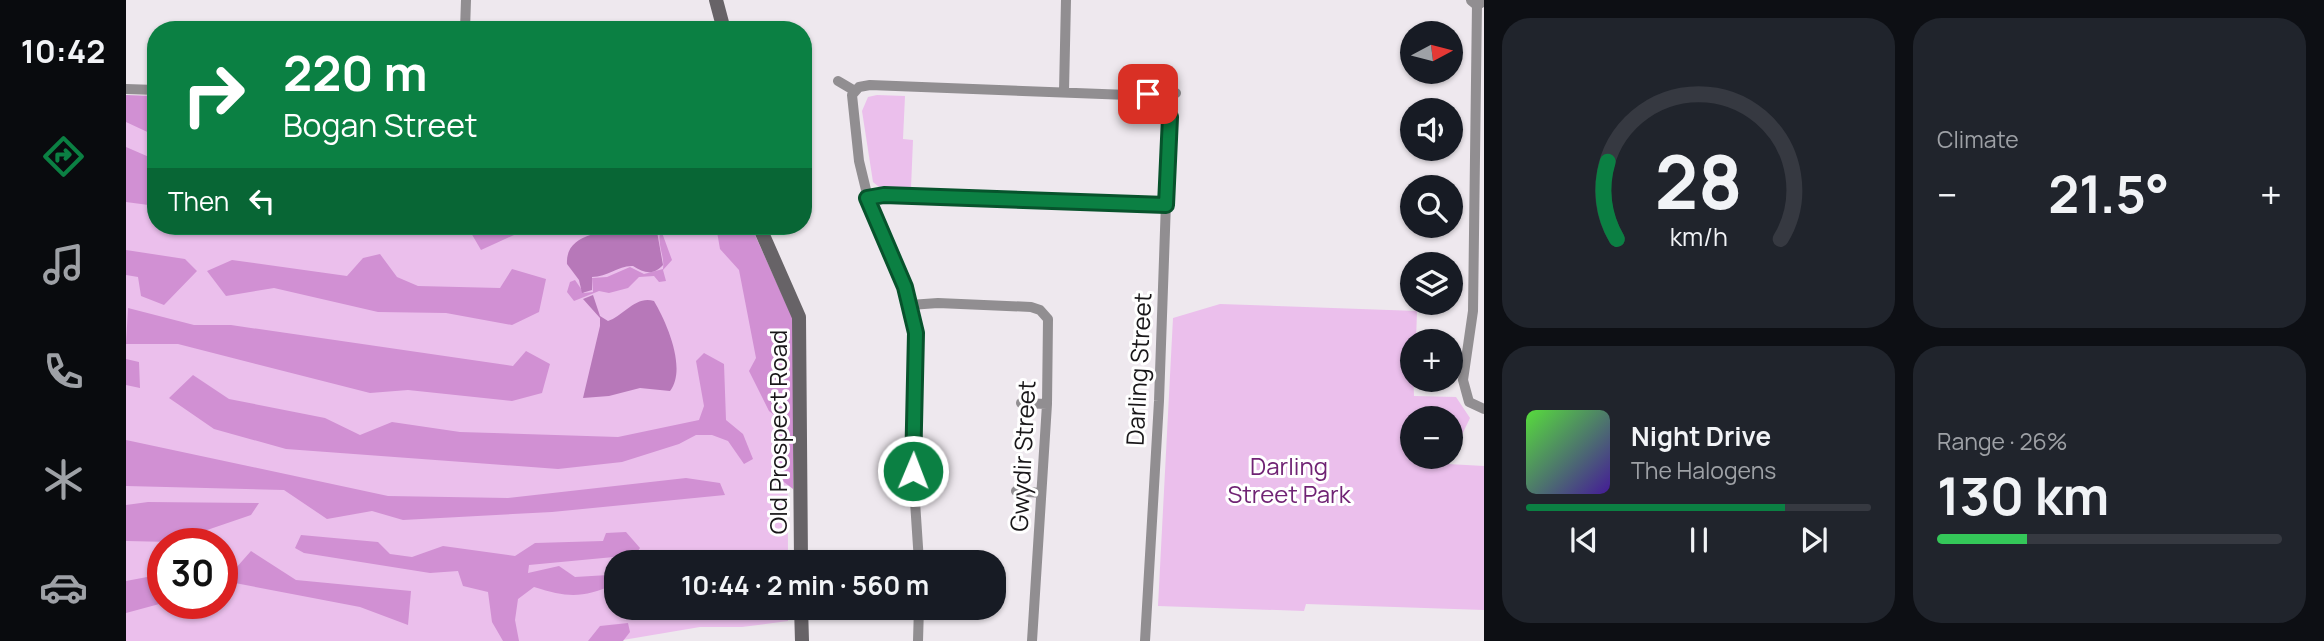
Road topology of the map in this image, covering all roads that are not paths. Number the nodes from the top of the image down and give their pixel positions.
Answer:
1 (466, 0) edge
2 (716, 0) edge
3 (723, 0) edge
4 (1066, 0) edge
5 (1478, 1) edge
6 (465, 21) edge
7 (721, 21) edge
8 (723, 21) edge
9 (838, 81) dead end
10 (126, 89) edge
11 (147, 90) edge
12 (855, 91) junction
13 (1063, 91) junction
14 (1176, 93) dead end
15 (1163, 101) junction
16 (1481, 110) edge
17 (867, 198) junction
18 (1166, 205) junction
19 (763, 235) edge
20 (1479, 242) edge
21 (910, 305) junction
22 (1056, 309) dead end
23 (1046, 315) junction
24 (1021, 403) dead end
25 (1046, 404) junction
26 (1484, 409) edge
27 (1016, 491) dead end
28 (1041, 493) junction
29 (800, 550) edge
30 (918, 550) edge
31 (801, 620) edge
32 (919, 620) edge
33 (802, 641) edge
34 (918, 641) edge
35 (1032, 641) edge
36 (1145, 641) edge

1 - 6 street
2 - 7 main road
3 - 8 main road
4 - 13 street
5 - 16 street
9 - 12 street
10 - 11 street
12 - 13 street
12 - 17 street
13 - 15 street
14 - 15 street
15 - 18 street, Darling Street
16 - 20 street
17 - 18 street
17 - 21 street
18 - 36 street, Darling Street
19 - 29 main road, Old Prospect Road
20 - 26 street
21 - 23 street
21 - 30 street
22 - 23 street
23 - 25 street, Gwydir Street
24 - 25 street
25 - 28 street, Gwydir Street
27 - 28 street
28 - 35 street, Gwydir Street
31 - 33 main road
32 - 34 street

